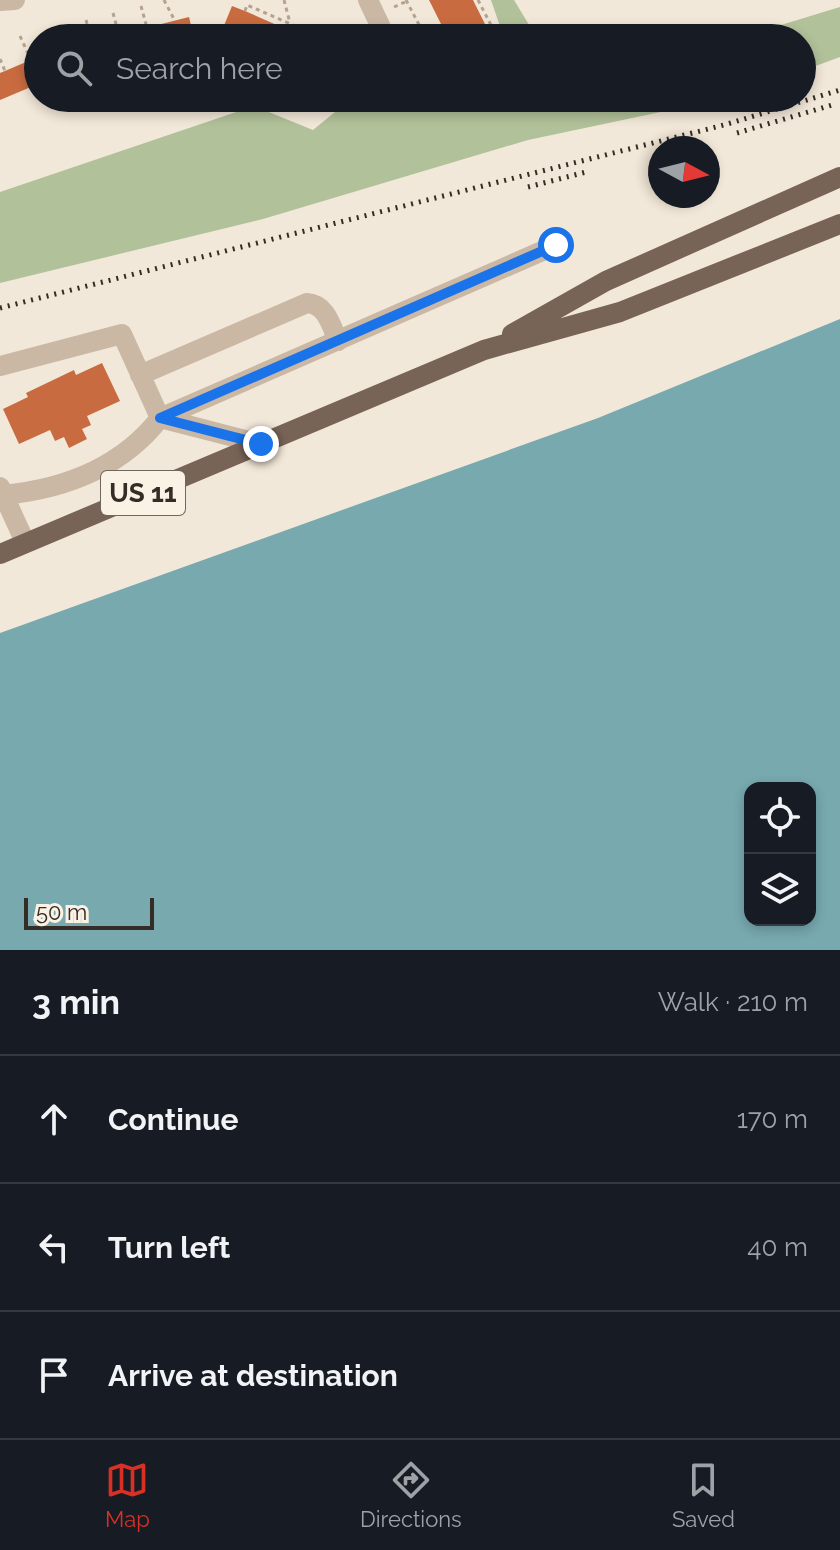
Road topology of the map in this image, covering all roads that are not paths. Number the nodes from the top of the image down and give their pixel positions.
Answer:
1 (15, 0) edge
2 (368, 0) edge
3 (0, 1) edge
4 (379, 24) edge
5 (840, 177) edge
6 (840, 224) edge
7 (556, 245) dead end
8 (338, 341) junction
9 (484, 350) junction
10 (0, 366) edge
11 (140, 375) junction
12 (160, 418) junction
13 (261, 444) junction
14 (2, 491) edge
15 (25, 542) junction
16 (0, 554) edge

1 - 3 street
2 - 4 street
5 - 9 main road, US 11
6 - 9 main road, US 11
7 - 8 street
8 - 11 street
8 - 12 street
9 - 13 main road, US 11
10 - 11 street
11 - 12 street
12 - 13 street
12 - 14 street
13 - 15 main road, US 11
14 - 15 street
15 - 16 main road, US 11

